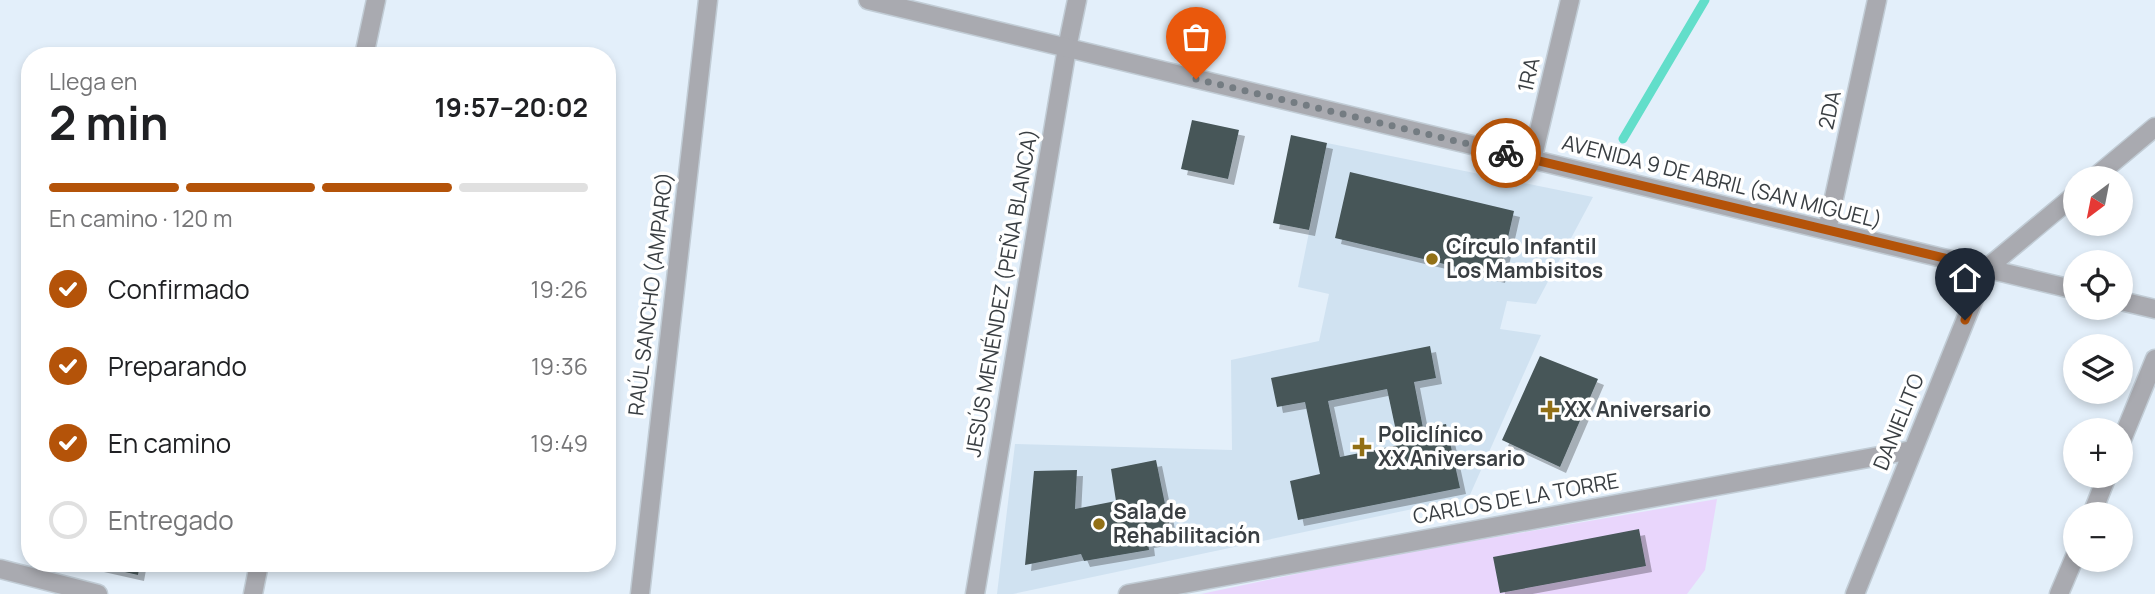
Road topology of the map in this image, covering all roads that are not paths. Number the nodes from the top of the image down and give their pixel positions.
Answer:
1 (376, 0) edge
2 (708, 0) edge
3 (867, 0) edge
4 (1077, 0) edge
5 (1570, 0) edge
6 (1877, 0) edge
7 (366, 47) edge
8 (1067, 48) junction
9 (2155, 127) edge
10 (1532, 160) junction
11 (2108, 166) edge
12 (2063, 205) edge
13 (1827, 230) junction
14 (1986, 268) junction
15 (2063, 287) edge
16 (2133, 304) edge
17 (2155, 309) edge
18 (2155, 359) edge
19 (2131, 418) edge
20 (1912, 450) junction
21 (0, 569) edge
22 (257, 572) edge
23 (2068, 572) edge
24 (98, 594) edge
25 (253, 594) edge
26 (640, 594) edge
27 (975, 594) edge
28 (1128, 594) edge
29 (1855, 594) edge
30 (2059, 594) edge

1 - 7 street
2 - 26 street, RAÚL SANCHO (AMPARO)
3 - 8 street, AVENIDA 9 DE ABRIL (SAN MIGUEL)
4 - 8 street, JESÚS MENÉNDEZ (PEÑA BLANCA)
5 - 10 street, 1RA
6 - 13 street, 2DA
8 - 10 street, AVENIDA 9 DE ABRIL (SAN MIGUEL)
8 - 27 street, JESÚS MENÉNDEZ (PEÑA BLANCA)
9 - 11 street
10 - 13 street, AVENIDA 9 DE ABRIL (SAN MIGUEL)
12 - 14 street
13 - 14 street, AVENIDA 9 DE ABRIL (SAN MIGUEL)
14 - 15 street, AVENIDA 9 DE ABRIL (SAN MIGUEL)
14 - 20 street, DANIELITO
16 - 17 street
18 - 19 street
20 - 28 street, CARLOS DE LA TORRE
20 - 29 street, DANIELITO
21 - 24 street
22 - 25 street
23 - 30 street

